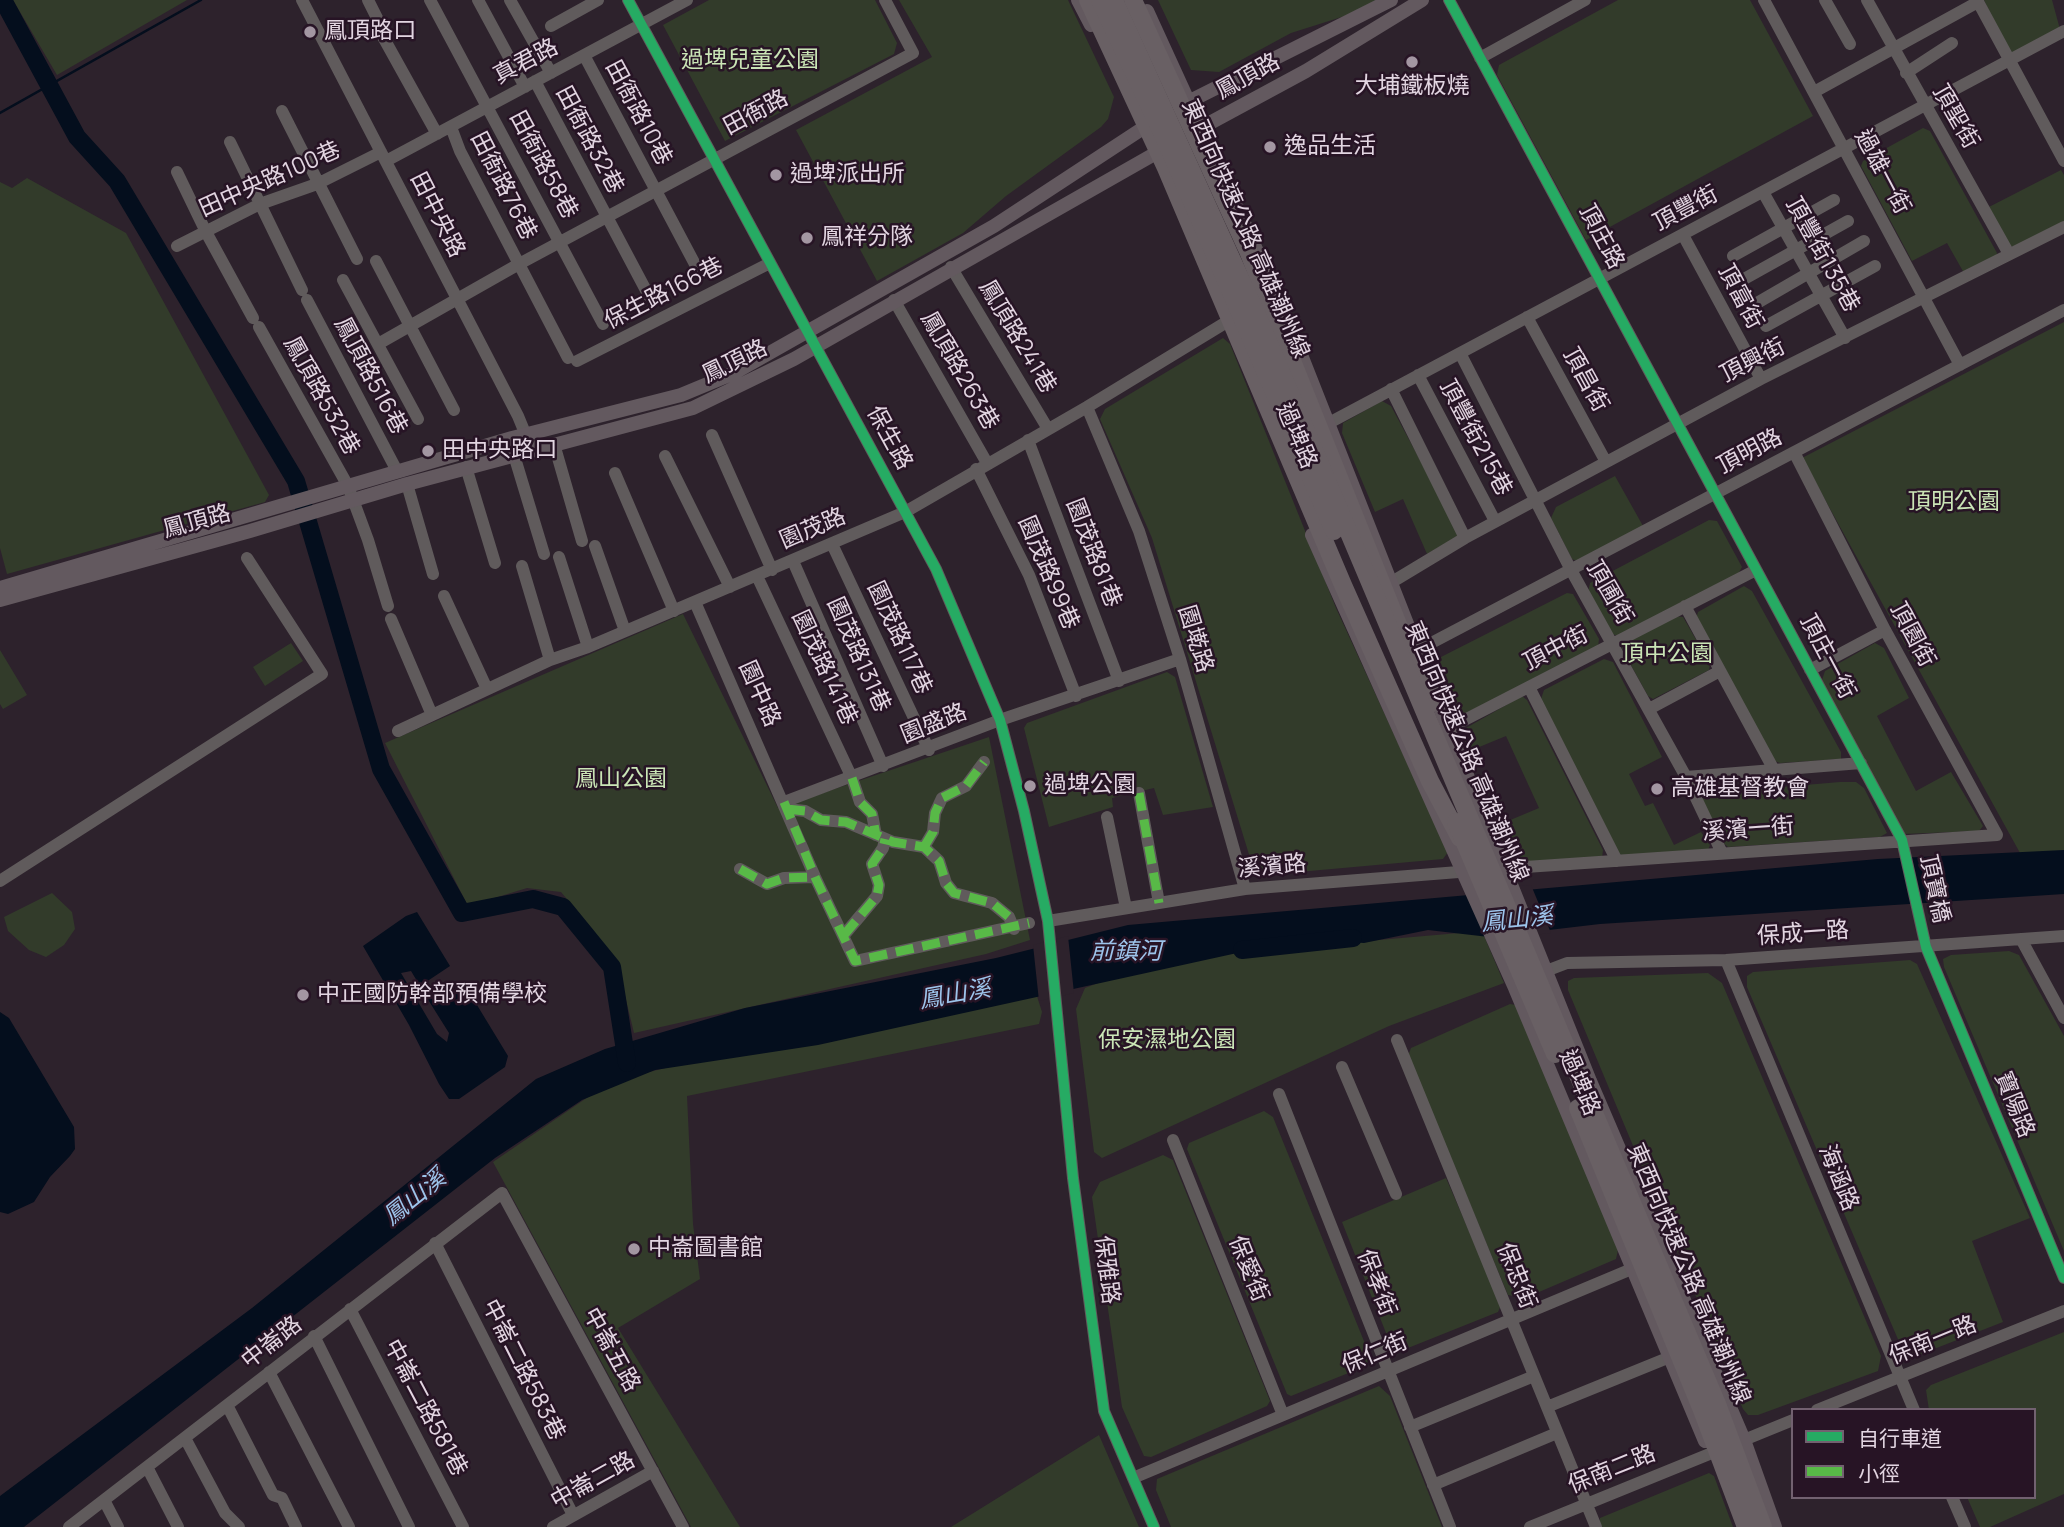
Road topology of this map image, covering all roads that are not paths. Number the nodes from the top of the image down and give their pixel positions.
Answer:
1 (302, 0) edge
2 (368, 0) edge
3 (429, 0) edge
4 (478, 0) edge
5 (510, 0) edge
6 (598, 0) edge
7 (628, 0) edge
8 (687, 0) edge
9 (885, 0) edge
10 (1078, 0) edge
11 (1088, 0) edge
12 (1100, 0) edge
13 (1114, 0) edge
14 (1133, 0) edge
15 (1142, 0) edge
16 (1391, 0) edge
17 (1422, 0) edge
18 (1449, 0) edge
19 (1585, 0) edge
20 (1764, 0) edge
21 (1825, 0) edge
22 (1867, 0) edge
23 (1977, 1) edge
24 (642, 24) junction
25 (551, 26) dead end
26 (2064, 31) edge
27 (1952, 43) dead end
28 (1850, 44) dead end
29 (1892, 48) junction
30 (584, 55) junction
31 (1480, 58) junction
32 (2010, 60) junction
33 (551, 73) junction
34 (1906, 73) junction
35 (530, 84) junction
36 (1814, 92) junction
37 (1187, 102) junction
38 (489, 106) junction
39 (1924, 106) junction
40 (282, 111) dead end
41 (451, 127) junction
42 (1144, 127) junction
43 (1199, 130) junction
44 (437, 134) junction
45 (230, 142) dead end
46 (1845, 148) junction
47 (1156, 153) junction
48 (383, 157) junction
49 (714, 159) junction
50 (2064, 161) edge
51 (177, 172) dead end
52 (317, 184) junction
53 (655, 190) junction
54 (1763, 192) junction
55 (1834, 200) dead end
56 (260, 204) junction
57 (606, 217) junction
58 (1848, 221) dead end
59 (2064, 227) edge
60 (1783, 228) junction
61 (205, 232) junction
62 (1683, 234) junction
63 (1864, 241) dead end
64 (560, 243) junction
65 (177, 247) dead end
66 (1796, 251) junction
67 (2009, 254) junction
68 (1733, 256) dead end
69 (357, 259) dead end
70 (376, 261) dead end
71 (770, 263) junction
72 (519, 264) junction
73 (951, 267) junction
74 (1875, 267) dead end
75 (697, 268) dead end
76 (1808, 273) junction
77 (1600, 279) junction
78 (1744, 279) dead end
79 (343, 280) dead end
80 (649, 296) dead end
81 (1821, 296) junction
82 (1925, 298) junction
83 (456, 300) junction
84 (894, 300) junction
85 (1757, 303) dead end
86 (2064, 310) edge
87 (1527, 317) junction
88 (1224, 323) junction
89 (603, 324) dead end
90 (410, 326) junction
91 (1766, 326) dead end
92 (807, 331) junction
93 (1844, 338) junction
94 (377, 344) junction
95 (815, 347) junction
96 (1460, 353) junction
97 (573, 359) joint
98 (1960, 365) junction
99 (1418, 375) junction
100 (1761, 379) junction
101 (1391, 389) junction
102 (1087, 408) junction
103 (454, 410) dead end
104 (418, 419) dead end
105 (1326, 424) junction
106 (1678, 424) junction
107 (1048, 429) junction
108 (526, 434) junction
109 (712, 435) dead end
110 (1028, 440) junction
111 (554, 444) junction
112 (532, 450) junction
113 (1794, 452) junction
114 (514, 455) junction
115 (665, 456) dead end
116 (1606, 462) junction
117 (981, 466) junction
118 (466, 467) junction
119 (397, 471) junction
120 (615, 474) dead end
121 (407, 484) junction
122 (350, 492) junction
123 (1716, 494) junction
124 (1535, 500) junction
125 (289, 510) junction
126 (905, 512) junction
127 (1495, 521) junction
128 (1465, 538) junction
129 (582, 541) dead end
130 (832, 544) junction
131 (595, 546) dead end
132 (544, 554) dead end
133 (559, 557) dead end
134 (247, 558) dead end
135 (793, 561) junction
136 (495, 563) dead end
137 (522, 566) dead end
138 (772, 570) junction
139 (1571, 570) junction
140 (1756, 570) junction
141 (433, 574) dead end
142 (758, 576) junction
143 (1392, 582) junction
144 (730, 587) junction
145 (0, 588) edge
146 (443, 596) dead end
147 (0, 600) edge
148 (695, 602) junction
149 (388, 606) dead end
150 (1685, 606) junction
151 (674, 611) junction
152 (391, 619) dead end
153 (1885, 630) junction
154 (625, 632) junction
155 (1613, 643) junction
156 (588, 647) junction
157 (1418, 650) junction
158 (1180, 659) junction
159 (550, 660) junction
160 (1810, 670) junction
161 (1720, 671) junction
162 (1119, 681) junction
163 (1529, 687) junction
164 (487, 690) junction
165 (1076, 696) junction
166 (1649, 709) junction
167 (432, 715) junction
168 (1000, 720) junction
169 (1447, 729) junction
170 (398, 731) dead end
171 (929, 750) junction
172 (984, 762) dead end
173 (1861, 763) junction
174 (883, 766) junction
175 (1774, 771) junction
176 (1686, 777) junction
177 (852, 778) junction
178 (1139, 793) dead end
179 (785, 806) junction
180 (1107, 817) dead end
181 (1997, 835) joint
182 (880, 837) junction
183 (1902, 840) junction
184 (924, 847) junction
185 (1722, 853) junction
186 (1472, 860) junction
187 (1617, 861) junction
188 (1502, 868) junction
189 (740, 869) dead end
190 (815, 877) junction
191 (0, 881) edge
192 (1245, 889) junction
193 (1160, 903) junction
194 (1126, 908) junction
195 (1048, 921) junction
196 (1029, 923) dead end
197 (1014, 929) junction
198 (844, 935) junction
199 (2064, 936) edge
200 (2021, 939) junction
201 (1926, 947) junction
202 (1726, 960) junction
203 (1546, 971) junction
204 (2064, 1018) edge
205 (1397, 1040) dead end
206 (1342, 1066) dead end
207 (1279, 1094) dead end
208 (1173, 1140) dead end
209 (502, 1193) joint
210 (1396, 1194) dead end
211 (435, 1243) junction
212 (1634, 1268) junction
213 (2064, 1278) edge
214 (350, 1309) junction
215 (2064, 1311) edge
216 (1511, 1320) junction
217 (314, 1336) junction
218 (1670, 1357) junction
219 (1388, 1371) junction
220 (269, 1372) junction
221 (1534, 1376) junction
222 (1899, 1376) junction
223 (227, 1405) junction
224 (1547, 1407) junction
225 (1822, 1408) edge
226 (1913, 1408) edge
227 (1283, 1415) junction
228 (1791, 1421) edge
229 (1410, 1427) junction
230 (1557, 1433) junction
231 (185, 1438) junction
232 (1744, 1440) junction
233 (1710, 1453) junction
234 (147, 1467) junction
235 (653, 1471) junction
236 (1133, 1478) junction
237 (1433, 1485) junction
238 (1953, 1499) edge
239 (104, 1500) junction
240 (1586, 1503) junction
241 (564, 1523) edge
242 (69, 1527) edge
243 (118, 1527) edge
244 (178, 1527) edge
245 (239, 1527) edge
246 (296, 1527) edge
247 (349, 1527) edge
248 (408, 1527) edge
249 (463, 1527) edge
250 (683, 1527) edge
251 (1154, 1527) edge
252 (1450, 1527) edge
253 (1530, 1527) edge
254 (1596, 1527) edge
255 (1738, 1527) edge
256 (1746, 1527) edge
257 (1763, 1527) edge
258 (1775, 1527) edge
259 (1965, 1527) edge

1 - 48 street, 田中央路
2 - 44 street
3 - 38 street, 田衙路58巷
4 - 35 street, 田衙路32巷
5 - 33 street
6 - 25 street
7 - 24 street, 保生路
8 - 24 street, 真君路
9 - 49 street, 田衙路
10 - 42 main road
11 - 42 highway
12 - 186 highway, 東西向快速公路 高雄潮州線, bridge
13 - 186 highway, 東西向快速公路 高雄潮州線, bridge
14 - 37 highway
15 - 37 main road
16 - 37 main road, 鳳頂路
17 - 43 main road, 鳳頂路
18 - 31 street, 頂庄路
19 - 31 street
20 - 36 street, 過雄一街
21 - 28 street
22 - 29 street, 頂聖街
23 - 29 street
23 - 32 street
24 - 30 street, 真君路
24 - 49 street, 保生路
26 - 32 street, 頂豐街
27 - 34 street
29 - 34 street, 頂聖街
29 - 36 street
30 - 33 street, 真君路
30 - 53 street, 田衙路10巷
31 - 77 street, 頂庄路
32 - 39 street, 頂豐街
32 - 50 street
33 - 35 street, 真君路
34 - 39 street, 頂聖街
35 - 38 street, 真君路
35 - 57 street, 田衙路32巷
36 - 46 street, 過雄一街
37 - 42 main road, 鳳頂路
37 - 43 highway
38 - 41 street, 真君路
38 - 64 street, 田衙路58巷
39 - 46 street, 頂豐街
39 - 67 street, 頂聖街
40 - 52 street
41 - 44 street, 真君路
41 - 72 street, 田衙路76巷
42 - 47 highway
42 - 92 main road, 鳳頂路
43 - 47 main road, 鳳頂路
43 - 105 main road, 過埤路
43 - 186 highway, bridge
44 - 48 street, 真君路
45 - 56 street, 鳳頂路516巷
46 - 54 street, 頂豐街
46 - 82 street, 過雄一街
47 - 73 main road, 鳳頂路
47 - 88 main road, 過埤路
47 - 186 highway, bridge
48 - 52 street, 田中央路100巷
48 - 83 street, 田中央路
49 - 53 street, 田衙路
49 - 71 street, 保生路
51 - 61 street, 鳳頂路532巷
52 - 56 street, 田中央路100巷
52 - 69 street
53 - 57 street, 田衙路
53 - 75 street, 田衙路10巷
54 - 60 street, 頂豐街135巷
54 - 62 street, 頂豐街
55 - 60 street
56 - 61 street, 田中央路100巷
56 - 119 street, 鳳頂路516巷
57 - 64 street, 田衙路
57 - 80 street, 田衙路32巷
58 - 66 street
59 - 67 street, 頂興街
60 - 66 street, 頂豐街135巷
60 - 68 street
61 - 65 street, 田中央路100巷
61 - 122 street, 鳳頂路532巷
62 - 77 street, 頂豐街
62 - 100 street, 頂富街
63 - 76 street
64 - 72 street, 田衙路
64 - 89 street, 田衙路58巷
66 - 76 street, 頂豐街135巷
66 - 78 street
67 - 82 street, 頂興街
70 - 90 street
71 - 92 street, 保生路
71 - 97 street, 保生路166巷
72 - 83 street, 田衙路
72 - 97 street, 田衙路76巷
73 - 84 main road, 鳳頂路
73 - 107 street, 鳳頂路241巷
74 - 81 street
76 - 81 street, 頂豐街135巷
76 - 85 street
77 - 87 street, 頂豐街
77 - 106 street, 頂庄路
79 - 94 street
81 - 91 street
81 - 93 street, 頂豐街135巷
82 - 93 street, 頂興街
82 - 98 street, 過雄一街
83 - 90 street, 田衙路
83 - 108 street, 田中央路
84 - 95 main road, 鳳頂路
84 - 117 street, 鳳頂路263巷
86 - 98 street, 頂明路
87 - 96 street, 頂豐街
87 - 116 street, 頂昌街
88 - 102 street, 園茂路
88 - 186 main road, 過埤路
90 - 94 street, 田衙路
90 - 103 street
92 - 95 street, 保生路
92 - 108 main road, 鳳頂路
93 - 100 street, 頂興街
94 - 104 street
95 - 111 main road, 鳳頂路
95 - 126 street, 保生路
96 - 99 street, 頂豐街
96 - 124 street, 頂圃街
98 - 113 street, 頂明路
99 - 101 street, 頂豐街
99 - 127 street, 頂豐街215巷
100 - 106 street, 頂興街
101 - 105 street, 頂豐街
101 - 128 street
102 - 107 street, 園茂路
102 - 158 street, 園墘路
105 - 143 main road, 過埤路
106 - 116 street, 頂興街
106 - 123 street, 頂庄路
107 - 110 street, 園茂路
108 - 112 street, 田中央路
108 - 119 main road, 鳳頂路
109 - 138 street
110 - 117 street, 園茂路
110 - 162 street, 園茂路81巷
111 - 112 main road, 鳳頂路
111 - 129 street
112 - 114 main road, 鳳頂路
113 - 123 street, 頂明路
113 - 153 street, 頂園街
114 - 118 main road, 鳳頂路
114 - 132 street
115 - 144 street
116 - 124 street, 頂興街
117 - 126 street, 園茂路
117 - 165 street, 園茂路99巷
118 - 121 main road, 鳳頂路
118 - 136 street
119 - 122 main road, 鳳頂路
120 - 151 street
121 - 122 main road, 鳳頂路
121 - 141 street
122 - 125 main road, 鳳頂路
122 - 149 street, 鳳頂路532巷
123 - 139 street, 頂明路
123 - 140 street, 頂庄一街
124 - 127 street, 頂興街
124 - 139 street, 頂圃街
125 - 145 main road, 鳳頂路
125 - 147 main road, 鳳頂路
126 - 130 street, 園茂路
126 - 168 street, 保生路
127 - 128 street, 頂興街
128 - 143 street, 頂興街
130 - 135 street, 園茂路
130 - 171 street, 園茂路117巷
131 - 154 street
133 - 156 street
134 - 191 street
135 - 138 street, 園茂路
135 - 174 street, 園茂路131巷
137 - 159 street
138 - 142 street, 園茂路
139 - 155 street, 頂圃街
139 - 157 street, 頂明路
140 - 150 street, 頂中街
140 - 160 street, 頂庄一街
142 - 144 street, 園茂路
142 - 177 street, 園茂路141巷
143 - 157 main road, 過埤路
144 - 148 street, 園茂路
146 - 164 street
148 - 151 street, 園茂路
148 - 179 street, 園中路
150 - 155 street, 頂中街
150 - 161 street
151 - 154 street, 園茂路
152 - 167 street
153 - 160 street
153 - 181 street, 頂園街
154 - 156 street, 園茂路
155 - 163 street, 頂中街
155 - 166 street, 頂圃街
156 - 159 street, 園茂路
157 - 169 main road, 過埤路
158 - 162 street, 園盛路
158 - 192 street, 園墘路
159 - 164 street, 園茂路
160 - 173 street, 頂庄一街
161 - 166 street
161 - 175 street
162 - 165 street, 園盛路
163 - 169 street, 頂中街
163 - 187 street
164 - 167 street, 園茂路
165 - 168 street, 園盛路
166 - 176 street, 頂圃街
167 - 170 street, 園茂路
168 - 171 street, 園盛路
168 - 195 street, 保生路
169 - 188 main road, 過埤路
171 - 174 street, 園盛路
172 - 184 street
173 - 175 street
173 - 183 street, 頂庄一街
174 - 177 street, 園盛路
175 - 176 street
176 - 185 street, 頂圃街
177 - 179 street, 園盛路
177 - 182 street, 園茂路141巷
178 - 193 street
179 - 182 street
179 - 190 street, 園中路
180 - 194 street
181 - 183 street, 溪濱一街
182 - 184 street
182 - 198 street
183 - 185 street, 溪濱一街
183 - 201 street, 頂寶橋
184 - 197 street
185 - 187 street, 溪濱一街
186 - 188 street, 溪濱路
186 - 192 street, 溪濱路
186 - 212 main road, 過埤路
186 - 256 highway, 東西向快速公路 高雄潮州線, bridge
186 - 257 highway, 東西向快速公路 高雄潮州線, bridge
187 - 188 street, 溪濱一街
188 - 203 main road, 過埤路
189 - 190 street
190 - 198 street, 園中路
192 - 193 street, 溪濱路
193 - 194 street, 溪濱路
194 - 195 street, 溪濱路
195 - 236 street, 保雅路
196 - 197 street
197 - 198 street, 園中路
199 - 200 street, 保成一路
200 - 201 street, 保成一路
200 - 204 street
201 - 202 street, 保成一路
201 - 213 street, 寶陽路
202 - 203 street, 保成一路
202 - 222 street, 海涵路
203 - 232 main road, 過埤路
205 - 216 street, 保忠街
206 - 210 street
207 - 219 street, 保孝街
208 - 227 street, 保愛街
209 - 211 street, 中崙路
209 - 235 street, 中崙五路
211 - 214 street, 中崙路
211 - 241 street, 中崙二路583巷
212 - 216 street, 保仁街
212 - 218 main road, 過埤路
214 - 217 street, 中崙路
214 - 249 street, 中崙二路581巷
215 - 222 street, 保南一路
216 - 219 street, 保仁街
216 - 221 street, 保忠街
217 - 220 street, 中崙路
217 - 248 street
218 - 224 street
218 - 233 main road, 過埤路
219 - 227 street, 保仁街
219 - 229 street, 保孝街
220 - 223 street, 中崙路
220 - 247 street
221 - 224 street, 保忠街
221 - 229 street
222 - 225 street, 保南一路
222 - 226 street, 海涵路
223 - 231 street, 中崙路
223 - 246 street
224 - 230 street, 保忠街
227 - 236 street, 保仁街
228 - 232 street
229 - 237 street, 保孝街
230 - 237 street
230 - 240 street, 保忠街
231 - 234 street, 中崙路
231 - 245 street
232 - 233 street
232 - 258 main road, 過埤路
233 - 240 street, 保南二路
233 - 255 main road, 過埤路
234 - 239 street, 中崙路
234 - 244 street
235 - 241 street, 中崙二路
235 - 250 street, 中崙五路
236 - 251 street, 保雅路
237 - 252 street, 保孝街
238 - 259 street
239 - 242 street, 中崙路
239 - 243 street
240 - 253 street, 保南二路
240 - 254 street, 保忠街

